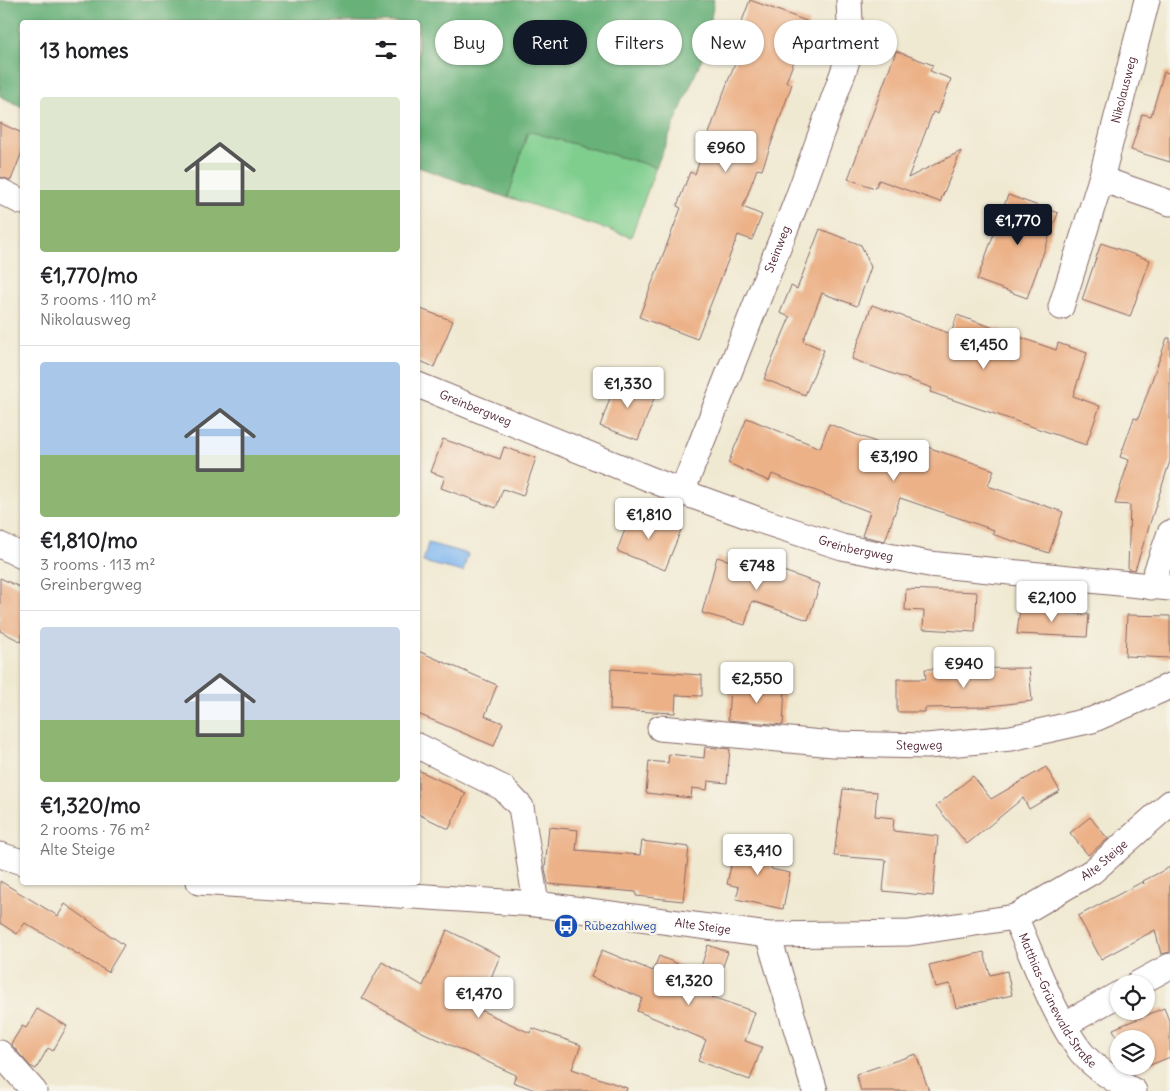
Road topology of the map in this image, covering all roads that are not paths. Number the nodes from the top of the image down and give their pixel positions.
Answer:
1 (849, 0) edge
2 (1147, 0) edge
3 (1101, 179) junction
4 (0, 190) edge
5 (20, 201) edge
6 (1170, 203) edge
7 (1061, 307) dead end
8 (420, 386) edge
9 (682, 492) junction
10 (1170, 534) edge
11 (0, 545) edge
12 (20, 555) edge
13 (1161, 588) edge
14 (1170, 686) edge
15 (660, 728) dead end
16 (420, 747) edge
17 (1170, 804) edge
18 (0, 855) edge
19 (20, 861) edge
20 (245, 885) edge
21 (536, 904) junction
22 (1015, 917) junction
23 (768, 935) junction
24 (1170, 966) edge
25 (1154, 975) edge
26 (1110, 999) edge
27 (1064, 1025) junction
28 (0, 1053) edge
29 (34, 1091) edge
30 (815, 1091) edge
31 (1134, 1091) edge

1 - 9 street, Steinweg
2 - 3 street, Nikolausweg
3 - 6 street
3 - 7 street, Nikolausweg
4 - 5 street
8 - 9 street, Greinbergweg
9 - 13 street, Greinbergweg
10 - 13 street
11 - 12 street
14 - 15 street, Stegweg
16 - 21 street
17 - 22 street, Alte Steige
18 - 19 street
20 - 21 street, Alte Steige
21 - 23 street, Alte Steige
22 - 23 street, Alte Steige
22 - 27 street, Matthias-Grünewald-Straße
23 - 30 street
24 - 25 street
26 - 27 street
27 - 31 street, Matthias-Grünewald-Straße
28 - 29 street

